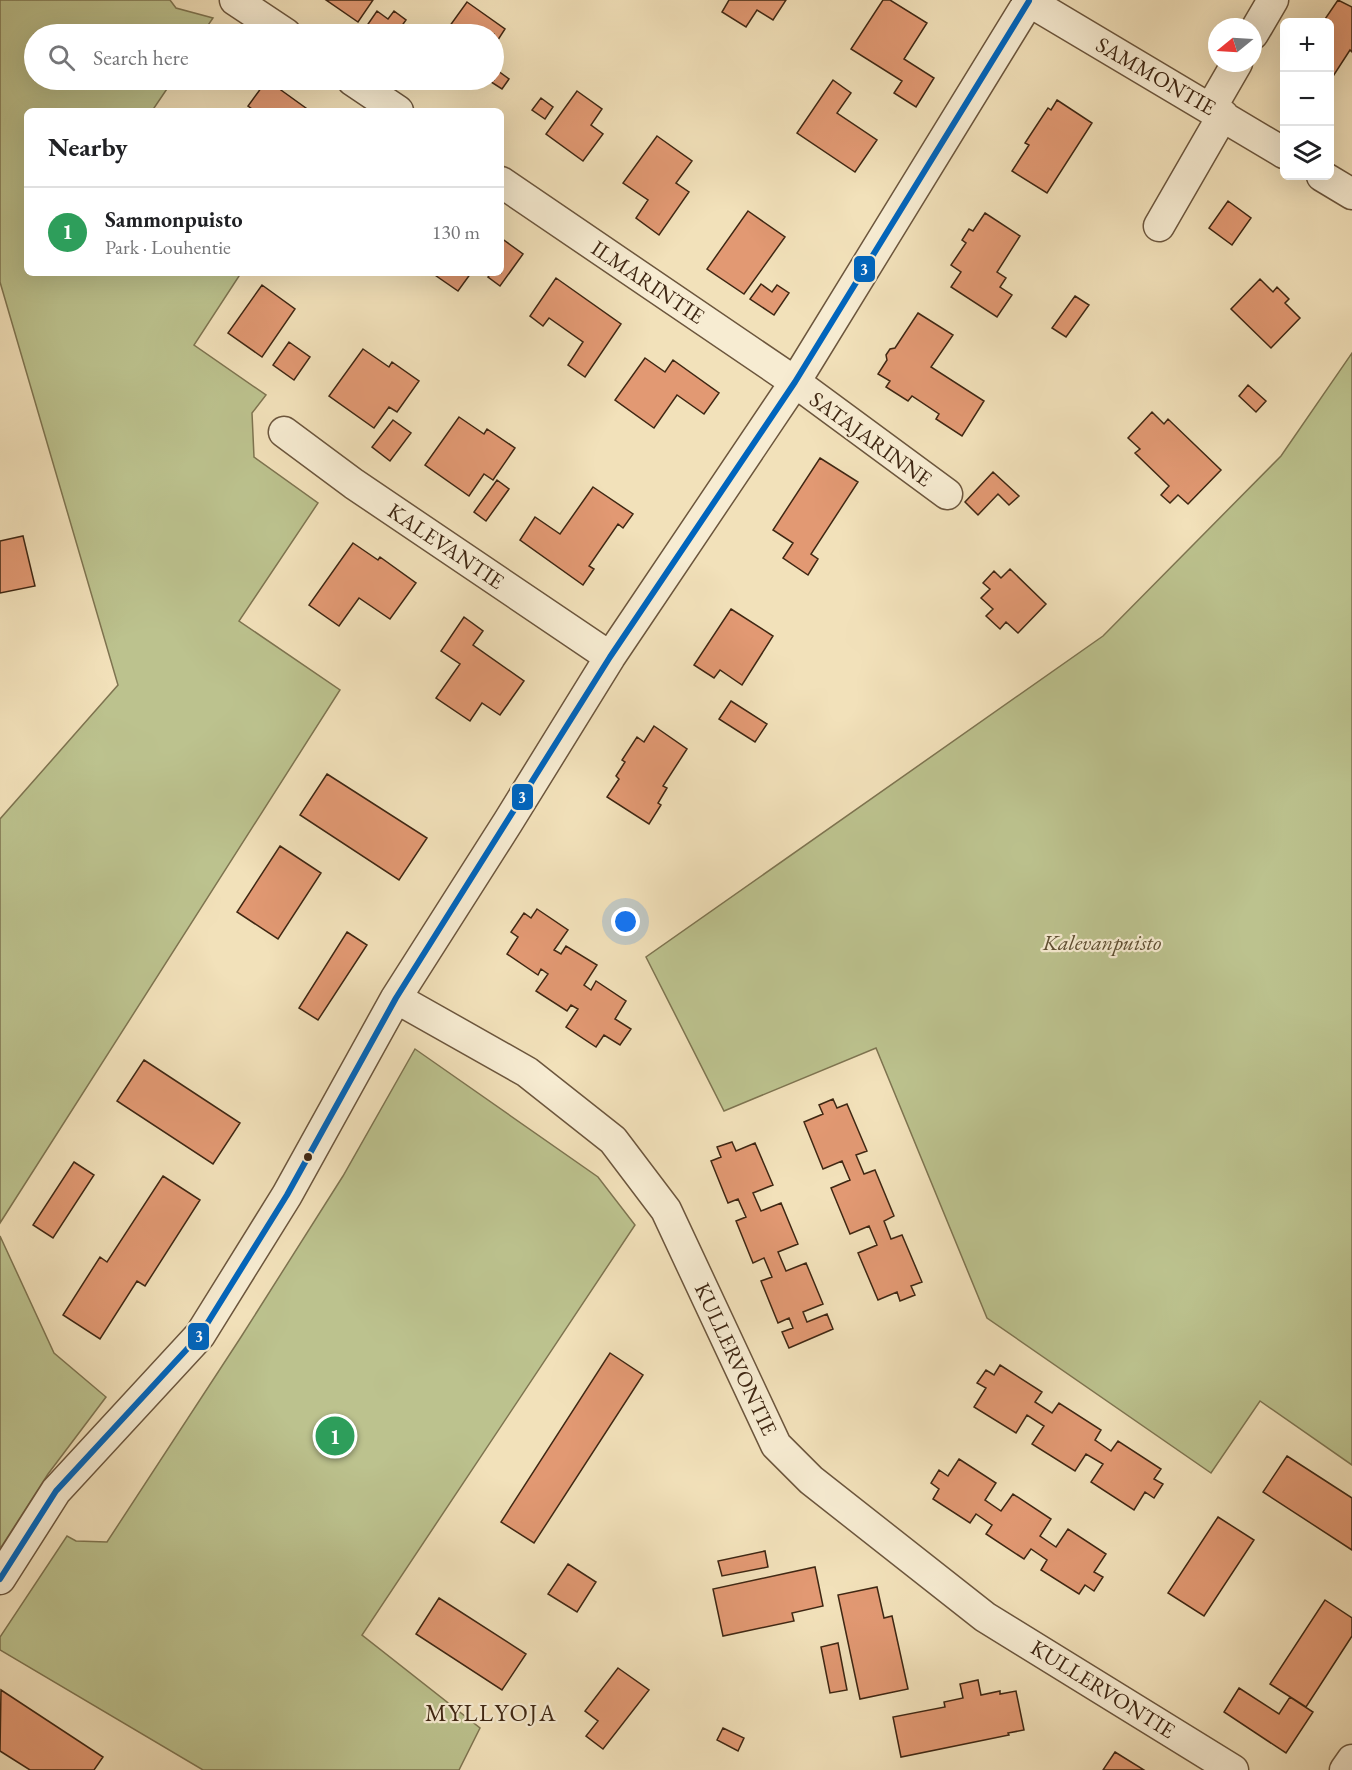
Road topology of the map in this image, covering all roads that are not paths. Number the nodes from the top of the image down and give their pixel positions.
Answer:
1 (235, 0) edge
2 (1273, 0) edge
3 (1028, 1) edge
4 (1262, 19) edge
5 (271, 24) edge
6 (1233, 72) edge
7 (366, 90) edge
8 (393, 108) edge
9 (1217, 112) junction
10 (1280, 151) edge
11 (1329, 180) edge
12 (504, 184) edge
13 (1352, 194) edge
14 (1160, 226) dead end
15 (795, 382) junction
16 (284, 432) dead end
17 (947, 494) dead end
18 (610, 657) junction
19 (396, 998) junction
20 (0, 1579) edge
21 (1352, 1760) edge
22 (1233, 1770) edge
23 (1344, 1770) edge

1 - 5 street
2 - 4 street
3 - 9 street, SAMMONTIE
3 - 15 street
6 - 9 street
7 - 8 street
9 - 10 street, SAMMONTIE
9 - 14 street
11 - 13 street
12 - 15 street, ILMARINTIE
15 - 17 street, SATAJARINNE
15 - 18 street
16 - 18 street, KALEVANTIE
18 - 19 street
19 - 20 street
19 - 22 street, KULLERVONTIE
21 - 23 street

